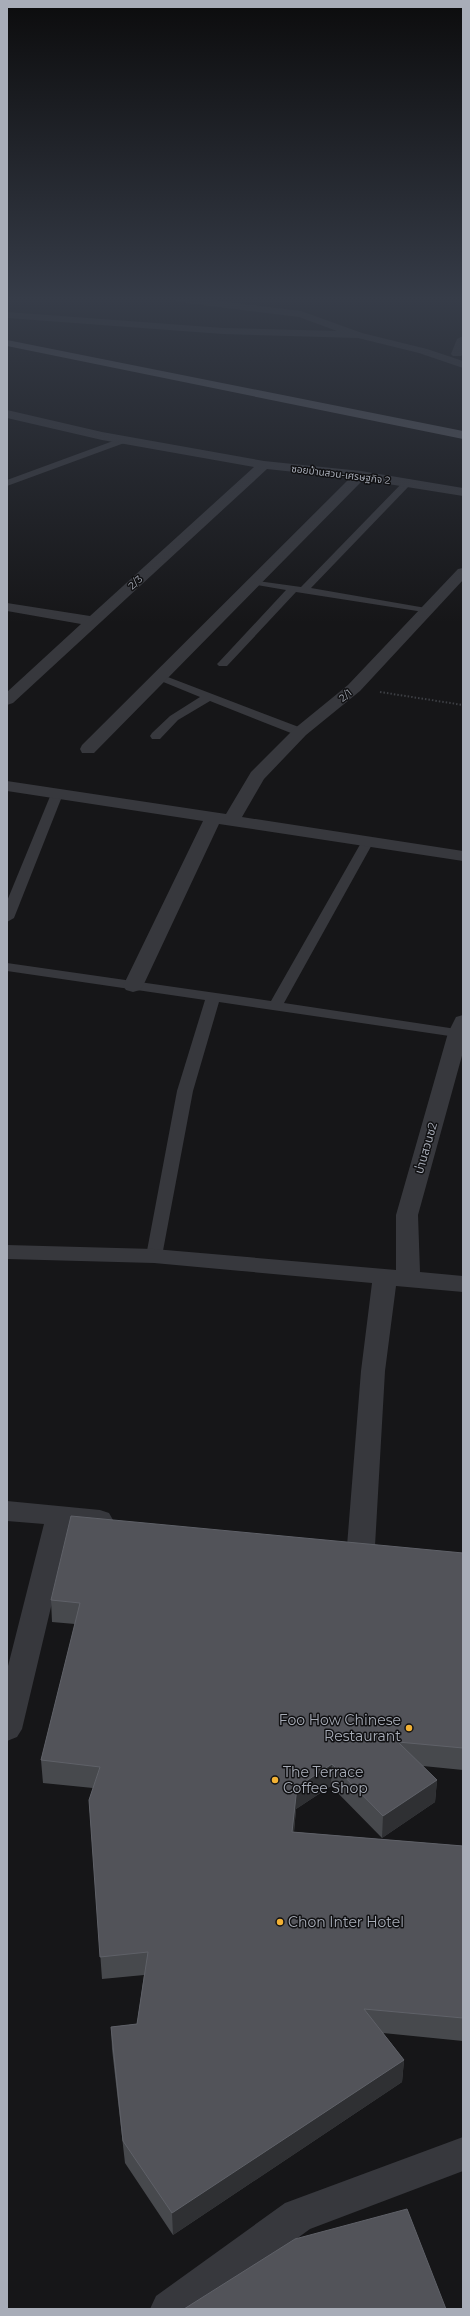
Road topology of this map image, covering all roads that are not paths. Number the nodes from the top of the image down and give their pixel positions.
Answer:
1 (325, 407) edge
2 (371, 407) edge
3 (7, 414) edge
4 (463, 425) edge
5 (463, 435) edge
6 (124, 440) junction
7 (264, 465) junction
8 (361, 475) junction
9 (408, 482) junction
10 (8, 483) edge
11 (463, 492) edge
12 (463, 572) edge
13 (255, 582) junction
14 (299, 589) junction
15 (7, 607) edge
16 (426, 611) junction
17 (90, 622) junction
18 (223, 664) dead end
19 (160, 677) junction
20 (208, 697) junction
21 (7, 700) edge
22 (300, 732) junction
23 (156, 736) dead end
24 (88, 749) dead end
25 (7, 786) edge
26 (57, 794) junction
27 (222, 819) junction
28 (368, 841) junction
29 (463, 856) edge
30 (7, 918) edge
31 (7, 967) edge
32 (134, 986) junction
33 (213, 998) junction
34 (275, 1007) junction
35 (461, 1029) edge
36 (7, 1252) edge
37 (154, 1256) junction
38 (396, 1278) junction
39 (463, 1284) edge
40 (7, 1511) edge
41 (59, 1516) junction
42 (122, 1522) edge
43 (361, 1546) edge
44 (7, 1729) edge
45 (463, 2154) edge
46 (169, 2309) edge

1 - 5 main road
2 - 4 main road
3 - 6 street, ซอยบ้านสวน-เศรษฐกิจ 2
6 - 7 street, ซอยบ้านสวน-เศรษฐกิจ 2
6 - 10 lane
7 - 8 street, ซอยบ้านสวน-เศรษฐกิจ 2
7 - 17 street, 2/3
8 - 9 street, ซอยบ้านสวน-เศรษฐกิจ 2
8 - 13 street
9 - 11 street, ซอยบ้านสวน-เศรษฐกิจ 2
9 - 14 lane
12 - 16 street, 2/1
13 - 14 lane
13 - 19 street
14 - 16 lane
14 - 18 lane
15 - 17 street
16 - 22 street, 2/1
17 - 21 street, 2/3
19 - 20 lane
19 - 24 street
20 - 22 lane
20 - 23 lane
22 - 27 street, 2/1
25 - 26 street
26 - 27 street
26 - 30 lane
27 - 28 street
27 - 32 street, 2/1
28 - 29 street
28 - 34 lane
31 - 32 lane
32 - 33 lane
33 - 34 lane
33 - 37 lane
34 - 35 lane
35 - 38 street, บ่านสวนซ2
36 - 37 street
37 - 38 street
38 - 39 street
38 - 43 street, บ่านสวนซ2
40 - 41 street
41 - 42 street
41 - 44 street
45 - 46 street

